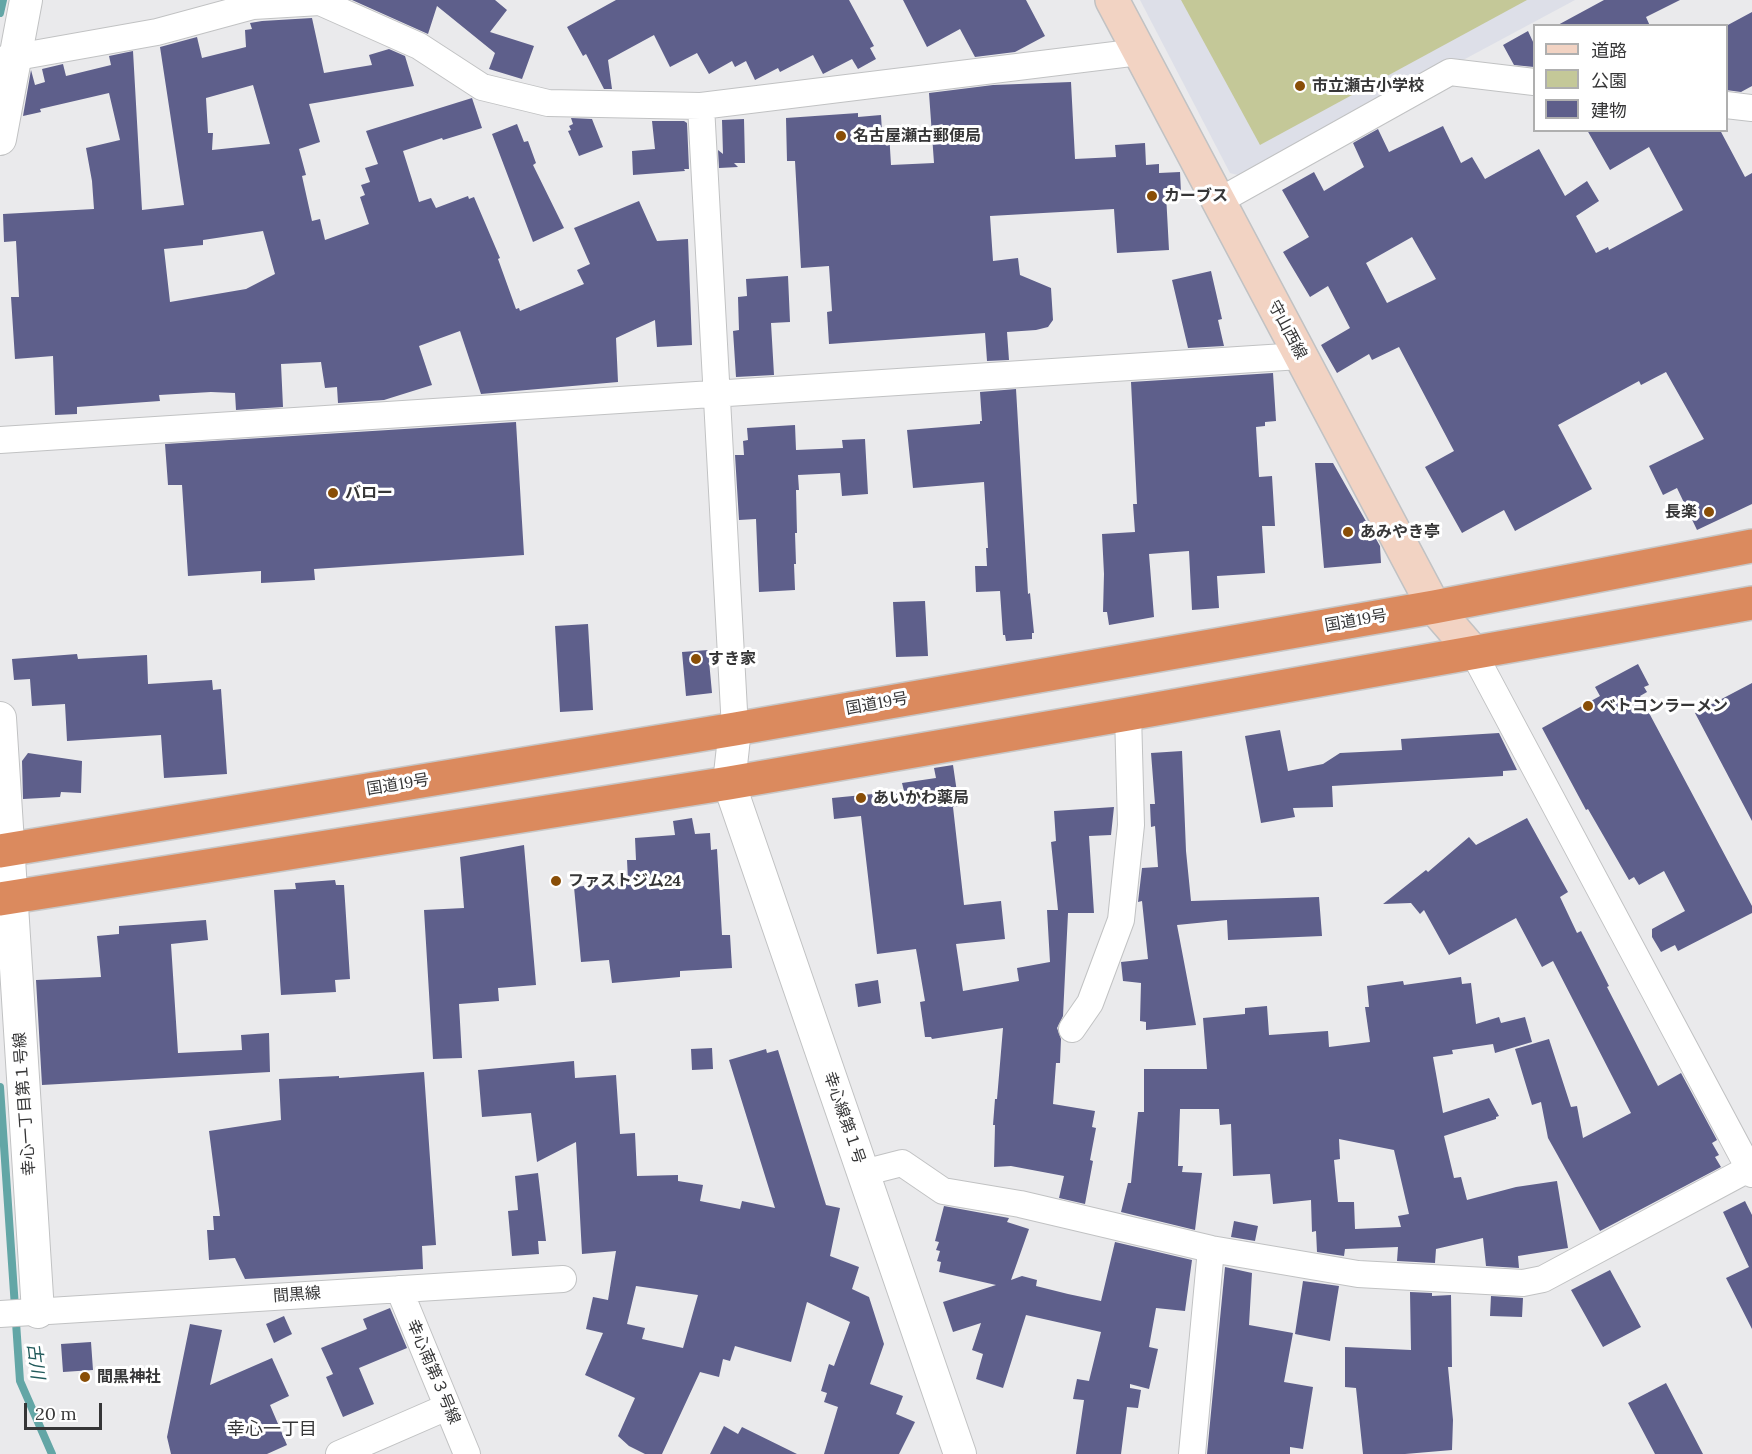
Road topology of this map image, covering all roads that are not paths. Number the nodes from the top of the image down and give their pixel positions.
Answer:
1 (26, 0) edge
2 (1112, 0) edge
3 (1139, 52) junction
4 (6, 59) edge
5 (1533, 82) edge
6 (1728, 105) edge
7 (701, 106) junction
8 (1752, 108) edge
9 (0, 139) edge
10 (1219, 201) junction
11 (1300, 356) junction
12 (717, 393) junction
13 (0, 440) edge
14 (1752, 546) edge
15 (1752, 603) edge
16 (1434, 607) junction
17 (1473, 652) junction
18 (1128, 714) junction
19 (0, 718) edge
20 (735, 729) junction
21 (729, 783) junction
22 (4, 850) edge
23 (6, 898) edge
24 (1072, 1029) dead end
25 (1751, 1170) edge
26 (863, 1173) junction
27 (1211, 1249) junction
28 (563, 1279) dead end
29 (399, 1289) junction
30 (35, 1312) junction
31 (0, 1314) edge
32 (447, 1407) junction
33 (339, 1454) edge
34 (467, 1454) edge
35 (960, 1454) edge
36 (1192, 1454) edge

1 - 4 street
2 - 3 main road, 守山西線
3 - 7 street
3 - 10 main road, 守山西線
4 - 7 street
4 - 9 street
5 - 10 street
6 - 8 street
7 - 12 street
10 - 11 main road, 守山西線
11 - 12 street
11 - 16 main road, 守山西線
12 - 13 street
12 - 20 street
14 - 16 highway, 国道19号
15 - 17 highway
16 - 17 main road, 守山西線
16 - 20 highway, 国道19号
17 - 18 highway
17 - 25 street
18 - 21 highway
18 - 24 street
19 - 22 street, 幸心一丁目第１号線
20 - 21 street
20 - 22 highway, 国道19号
21 - 23 highway
21 - 26 street, 幸心線第１号
22 - 23 street, 幸心一丁目第１号線
23 - 30 street, 幸心一丁目第１号線
25 - 27 street
26 - 27 street
26 - 35 street, 幸心線第１号
27 - 36 street
28 - 29 street, 間黒線
29 - 30 street, 間黒線
29 - 32 street, 幸心南第３号線
30 - 31 street, 間黒線
32 - 33 street
32 - 34 street, 幸心南第３号線

